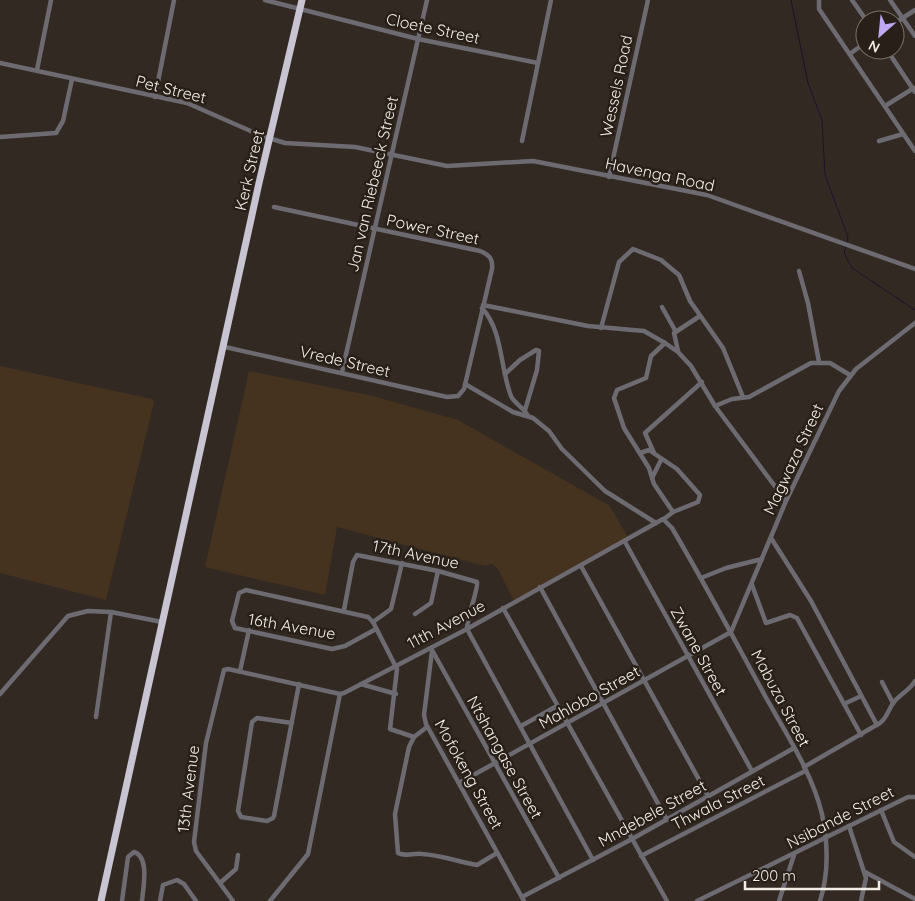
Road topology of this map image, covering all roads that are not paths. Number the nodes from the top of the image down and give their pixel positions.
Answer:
1 (51, 0) edge
2 (174, 0) edge
3 (265, 0) edge
4 (302, 0) edge
5 (427, 0) edge
6 (551, 0) edge
7 (648, 0) edge
8 (819, 0) edge
9 (300, 10) junction
10 (905, 22) edge
11 (915, 36) edge
12 (418, 38) junction
13 (855, 50) edge
14 (851, 53) junction
15 (894, 60) edge
16 (0, 63) edge
17 (538, 63) junction
18 (37, 70) junction
19 (72, 79) junction
20 (914, 89) edge
21 (156, 97) junction
22 (885, 106) junction
23 (903, 134) junction
24 (0, 137) edge
25 (270, 139) junction
26 (522, 141) dead end
27 (879, 141) dead end
28 (915, 151) edge
29 (391, 154) junction
30 (609, 177) junction
31 (274, 207) dead end
32 (376, 229) junction
33 (915, 269) edge
34 (798, 271) dead end
35 (483, 306) junction
36 (662, 307) dead end
37 (700, 316) junction
38 (915, 323) edge
39 (601, 328) junction
40 (676, 332) junction
41 (665, 343) junction
42 (225, 346) junction
43 (678, 352) junction
44 (819, 362) junction
45 (342, 372) junction
46 (505, 374) junction
47 (850, 375) junction
48 (702, 382) junction
49 (465, 384) junction
50 (743, 398) junction
51 (715, 406) junction
52 (524, 410) junction
53 (528, 416) junction
54 (640, 453) junction
55 (654, 454) junction
56 (661, 460) junction
57 (652, 478) junction
58 (786, 501) junction
59 (673, 512) junction
60 (666, 520) junction
61 (656, 523) junction
62 (771, 538) junction
63 (625, 542) junction
64 (762, 559) junction
65 (402, 563) junction
66 (581, 566) junction
67 (438, 571) junction
68 (701, 578) junction
69 (751, 585) junction
70 (540, 587) junction
71 (503, 608) junction
72 (344, 610) junction
73 (111, 612) junction
74 (415, 614) dead end
75 (162, 622) junction
76 (373, 622) junction
77 (376, 629) junction
78 (467, 629) junction
79 (249, 630) junction
80 (731, 632) junction
81 (431, 649) junction
82 (688, 656) junction
83 (396, 666) junction
84 (240, 671) junction
85 (645, 679) junction
86 (915, 681) edge
87 (882, 682) dead end
88 (300, 684) junction
89 (361, 684) junction
90 (0, 694) edge
91 (340, 694) junction
92 (396, 694) junction
93 (861, 696) junction
94 (893, 703) junction
95 (601, 704) junction
96 (844, 704) junction
97 (557, 706) junction
98 (96, 717) dead end
99 (292, 723) junction
100 (567, 723) junction
101 (877, 725) junction
102 (521, 726) junction
103 (427, 727) junction
104 (861, 735) junction
105 (414, 737) junction
106 (531, 744) junction
107 (794, 748) junction
108 (493, 764) junction
109 (804, 769) junction
110 (752, 771) junction
111 (459, 782) junction
112 (708, 796) junction
113 (914, 797) edge
114 (881, 810) junction
115 (666, 820) junction
116 (849, 826) junction
117 (825, 838) junction
118 (632, 839) junction
119 (498, 853) junction
120 (794, 854) junction
121 (238, 855) dead end
122 (641, 856) junction
123 (915, 857) edge
124 (593, 860) junction
125 (865, 872) junction
126 (559, 878) junction
127 (220, 883) junction
128 (523, 899) edge
129 (915, 899) edge
130 (194, 900) edge
131 (101, 901) edge
132 (122, 901) edge
133 (142, 901) edge
134 (160, 901) edge
135 (233, 901) edge
136 (270, 901) edge
137 (667, 901) edge
138 (697, 901) edge
139 (779, 901) edge
140 (820, 901) edge
141 (862, 901) edge

1 - 18 street
2 - 21 street
3 - 9 street, Cloete Street
4 - 9 highway, Kerk Street
5 - 12 street, Jan van Riebeeck Street
6 - 17 street
7 - 30 street, Wessels Road
8 - 14 street
9 - 12 street, Cloete Street
9 - 25 highway, Kerk Street
10 - 11 street
12 - 17 street, Cloete Street
12 - 29 street, Jan van Riebeeck Street
13 - 14 street
14 - 22 street
15 - 20 street
16 - 18 street, Pet Street
17 - 26 street
18 - 19 street, Pet Street
19 - 21 street, Pet Street
19 - 24 street
20 - 22 street
21 - 25 street, Pet Street
22 - 23 street
23 - 27 street
23 - 28 street
25 - 29 street, Pet Street
25 - 42 highway, Kerk Street
29 - 30 street, Havenga Road
29 - 32 street, Jan van Riebeeck Street
30 - 33 street, Havenga Road
31 - 32 street, Power Street
32 - 35 street, Power Street
32 - 45 street, Jan van Riebeeck Street
34 - 44 street
35 - 39 street
35 - 46 street
35 - 49 street
36 - 40 street
37 - 39 street
37 - 40 street
37 - 50 street
38 - 47 street, Magwaza Street
39 - 41 street
40 - 43 street
41 - 43 street
41 - 54 street
42 - 45 street, Vrede Street
42 - 75 highway, Kerk Street
43 - 48 street
44 - 47 street
44 - 50 street
45 - 49 street, Vrede Street
46 - 52 street
46 - 52 street
47 - 58 street, Magwaza Street
48 - 51 street
48 - 55 street
49 - 53 street
50 - 51 street
51 - 58 street
52 - 53 street
53 - 61 street
54 - 55 street
54 - 57 street
55 - 56 street
56 - 57 street
56 - 59 street, 11th Avenue
57 - 59 street
58 - 62 street, Magwaza Street
59 - 60 street, 11th Avenue
60 - 61 street, 11th Avenue
60 - 68 street, Mabuza Street
61 - 63 street, 11th Avenue
62 - 64 street, Magwaza Street
62 - 93 street
63 - 66 street, 11th Avenue
63 - 82 street, Zwane Street
64 - 68 street
64 - 69 street, Magwaza Street
65 - 67 street, 17th Avenue
65 - 72 street, 17th Avenue
65 - 76 street
66 - 70 street, 11th Avenue
66 - 85 street
67 - 74 street
67 - 78 street, 17th Avenue
68 - 80 street, Mabuza Street
69 - 80 street, Magwaza Street
69 - 96 street
70 - 71 street, 11th Avenue
70 - 95 street
71 - 78 street, 11th Avenue
71 - 97 street
72 - 76 street, 16th Avenue
72 - 79 street, 16th Avenue
73 - 75 street
73 - 90 street
73 - 98 street
75 - 131 highway, Kerk Street
76 - 77 street
77 - 79 street, 16th Avenue
77 - 83 street
78 - 81 street, 11th Avenue
78 - 102 street
79 - 84 street
80 - 82 street, Mahlobo Street
80 - 107 street, Mabuza Street
81 - 83 street, 11th Avenue
81 - 103 street, Mofokeng Street
81 - 108 street, Ntshangase Street
82 - 85 street, Mahlobo Street
82 - 110 street, Zwane Street
83 - 89 street, 11th Avenue
83 - 92 street
84 - 88 street
84 - 127 street, 13th Avenue
85 - 95 street, Mahlobo Street
85 - 112 street
86 - 94 street
87 - 94 street
88 - 91 street
88 - 99 street
89 - 91 street, 11th Avenue
89 - 92 street
91 - 136 street
92 - 105 street
93 - 96 street
93 - 101 street
94 - 101 street
95 - 100 street, Mahlobo Street
95 - 115 street
96 - 104 street
97 - 100 street
97 - 102 street
99 - 99 street
100 - 106 street, Mahlobo Street
100 - 118 street
101 - 104 street, Thwala Street
102 - 106 street
103 - 105 street
103 - 111 street, Mofokeng Street
104 - 109 street, Thwala Street
105 - 119 street
106 - 108 street, Mahlobo Street
106 - 124 street
107 - 109 street, Mabuza Street
107 - 110 street, Mndebele Street
108 - 111 street, Mahlobo Street
108 - 126 street, Ntshangase Street
109 - 117 street, Mabuza Street
109 - 122 street, Thwala Street
110 - 112 street, Mndebele Street
111 - 119 street, Mofokeng Street
112 - 115 street, Mndebele Street
113 - 114 street, Nsibande Street
114 - 116 street, Nsibande Street
114 - 123 street
115 - 118 street, Mndebele Street
116 - 117 street, Nsibande Street
116 - 125 street
117 - 120 street, Nsibande Street
117 - 140 street, Mabuza Street
118 - 122 street
118 - 124 street, Mndebele Street
119 - 128 street, Mofokeng Street
120 - 138 street, Nsibande Street
120 - 139 street
121 - 127 street
122 - 137 street
124 - 126 street, Mndebele Street
125 - 129 street
125 - 141 street
126 - 128 street, Mndebele Street
127 - 135 street, 13th Avenue
130 - 134 street
132 - 133 street

